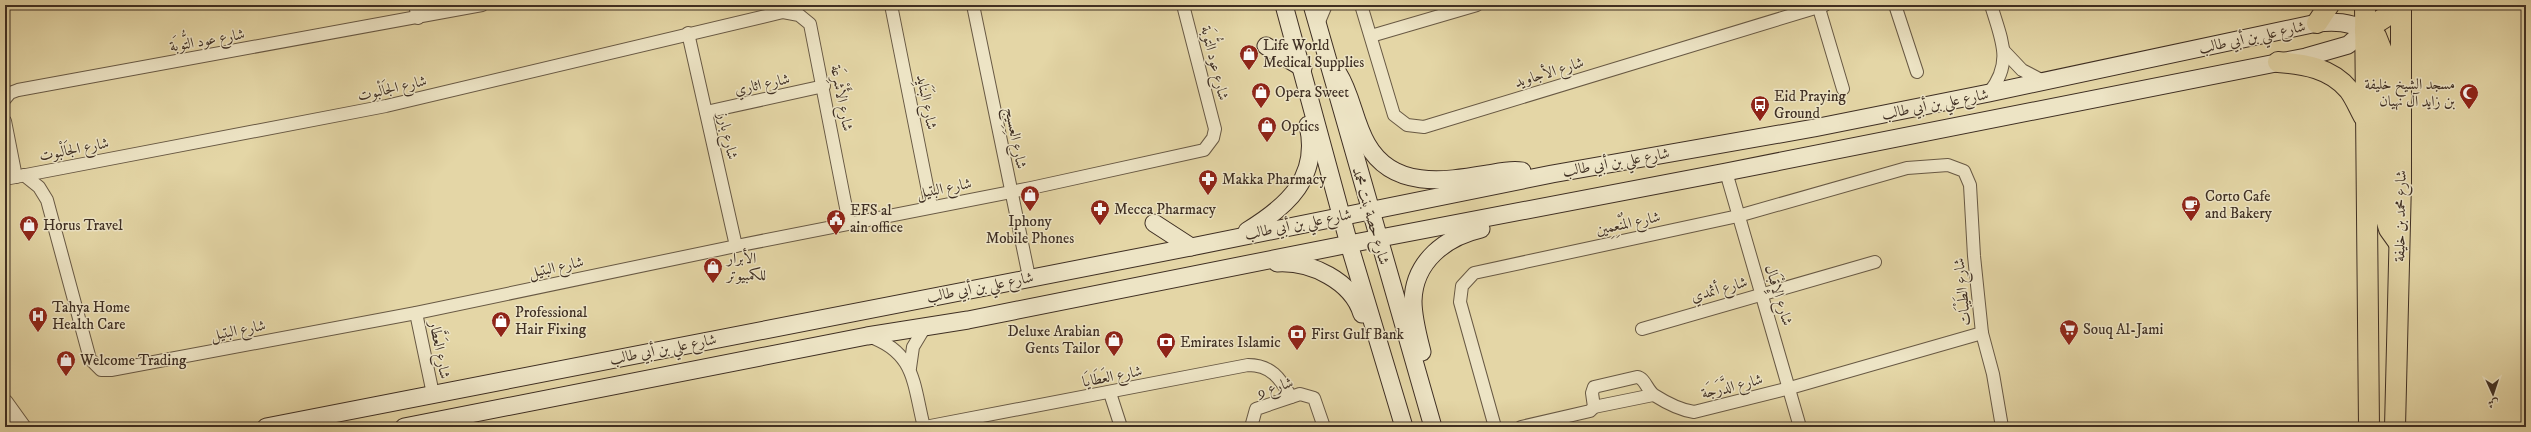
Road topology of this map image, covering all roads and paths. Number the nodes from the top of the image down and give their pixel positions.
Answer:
1 (416, 5) edge
2 (482, 5) edge
3 (796, 5) edge
4 (891, 5) edge
5 (973, 5) edge
6 (1183, 5) edge
7 (1284, 5) edge
8 (1312, 5) edge
9 (1326, 5) edge
10 (1361, 5) edge
11 (1477, 5) edge
12 (1895, 5) edge
13 (1991, 5) edge
14 (2329, 5) edge
15 (2365, 5) edge
16 (2395, 5) edge
17 (2401, 5) edge
18 (1821, 6) edge
19 (783, 12) junction
20 (418, 18) junction
21 (2317, 23) junction
22 (1318, 24) junction
23 (2365, 30) junction
24 (688, 33) junction
25 (1371, 36) junction
26 (1266, 46) dead end
27 (2004, 51) junction
28 (1325, 52) junction
29 (2278, 62) junction
30 (1303, 68) junction
31 (1917, 72) dead end
32 (2045, 82) junction
33 (824, 86) junction
34 (1843, 89) dead end
35 (1989, 93) junction
36 (5, 99) edge
37 (706, 112) junction
38 (2366, 120) junction
39 (5, 121) edge
40 (1215, 129) joint
41 (1948, 165) joint
42 (1726, 172) junction
43 (1552, 174) junction
44 (15, 177) edge
45 (1011, 192) junction
46 (1552, 205) junction
47 (932, 206) junction
48 (1369, 210) junction
49 (1342, 216) junction
50 (1738, 216) junction
51 (1154, 223) dead end
52 (850, 224) junction
53 (1236, 237) junction
54 (1377, 239) junction
55 (2399, 243) junction
56 (1349, 244) junction
57 (736, 246) junction
58 (1191, 247) junction
59 (1875, 262) dead end
60 (1029, 277) junction
61 (1174, 278) junction
62 (1762, 294) junction
63 (416, 312) junction
64 (925, 327) junction
65 (1642, 329) dead end
66 (1982, 333) junction
67 (867, 336) junction
68 (910, 368) junction
69 (1388, 374) junction
70 (1790, 388) junction
71 (1110, 393) junction
72 (433, 394) junction
73 (1653, 395) junction
74 (1425, 396) junction
75 (1291, 397) junction
76 (5, 402) edge
77 (1594, 407) junction
78 (23, 427) edge
79 (266, 427) edge
80 (404, 427) edge
81 (924, 427) edge
82 (1121, 427) edge
83 (1251, 427) edge
84 (1324, 427) edge
85 (1404, 427) edge
86 (1433, 427) edge
87 (1495, 427) edge
88 (1521, 427) edge
89 (1800, 427) edge
90 (2002, 427) edge
91 (2369, 427) edge
92 (2395, 427) edge

1 - 20 street
2 - 20 street, شارع عود التُّوبَة
3 - 19 street
4 - 47 street, شارع البَنَايِد
5 - 45 street, شارع العِسِيج
6 - 40 street, شارع عود التُّوبَة
7 - 30 main road, شارع حصة بنت محمد
8 - 22 main road, شارع حصة بنت محمد
9 - 22 street
10 - 25 street, شارع الأجاويد
11 - 25 street
12 - 31 street
13 - 27 street
14 - 21 highway
15 - 23 highway
16 - 23 highway
17 - 55 highway, شارع محمد بن خليفة
18 - 25 street, شارع الأجاويد
18 - 34 street
19 - 24 street, شارع الجَالْبوت
19 - 33 street, شارع الأَشْرِعَة
20 - 36 street, شارع عود التُّوبَة
21 - 23 main road, شارع علي بن أبي طالب
21 - 32 main road, شارع علي بن أبي طالب
22 - 28 main road, شارع حصة بنت محمد
23 - 29 main road, شارع علي بن أبي طالب
23 - 38 highway
23 - 55 highway
24 - 37 street, شارع بارز
24 - 44 street, شارع الجَالْبوت
26 - 30 main road
27 - 32 street
27 - 35 street
28 - 43 main road
28 - 48 main road, شارع حصة بنت محمد
29 - 38 highway
29 - 42 main road, شارع علي بن أبي طالب
30 - 49 main road, شارع حصة بنت محمد
30 - 53 main road
32 - 35 main road, شارع علي بن أبي طالب
33 - 37 street, شارع اثاري
33 - 52 street, شارع الأَشْرِعَة
35 - 43 main road, شارع علي بن أبي طالب
37 - 57 street, شارع بارز
38 - 91 highway
39 - 44 street
40 - 45 street, شارع البتيل
41 - 50 street, شارع المُنْعِمِين
41 - 66 street, شارع الطَيْبَات
42 - 46 main road, شارع علي بن أبي طالب
42 - 50 street, شارع الإِقْبَال
43 - 48 main road, شارع علي بن أبي طالب
44 - 63 street, شارع البتيل
45 - 47 street, شارع البتيل
45 - 60 street, شارع العِسِيج
46 - 54 main road, شارع علي بن أبي طالب
46 - 74 main road
47 - 52 street, شارع البتيل
48 - 49 main road, شارع علي بن أبي طالب
48 - 54 main road, شارع حصة بنت محمد
49 - 53 main road, شارع علي بن أبي طالب
49 - 56 main road, شارع حصة بنت محمد
50 - 62 street, شارع الإِقْبَال
50 - 87 street, شارع المُنْعِمِين
51 - 58 main road
52 - 57 street, شارع البتيل
53 - 58 main road, شارع علي بن أبي طالب
54 - 56 main road, شارع علي بن أبي طالب
54 - 74 main road, شارع حصة بنت محمد
55 - 92 highway, شارع محمد بن خليفة
56 - 61 main road, شارع علي بن أبي طالب
56 - 69 main road, شارع حصة بنت محمد
57 - 63 street, شارع البتيل
58 - 60 main road, شارع علي بن أبي طالب
59 - 62 street, شارع أثمدي
60 - 72 main road, شارع علي بن أبي طالب
61 - 64 main road, شارع علي بن أبي طالب
61 - 69 main road
62 - 65 street, شارع أثمدي
62 - 70 street, شارع الإِقْبَال
63 - 72 street, شارع العَطَّار
64 - 67 main road, شارع علي بن أبي طالب
64 - 68 street
66 - 70 street, شارع الدَّرَجَة
66 - 90 street, شارع الطَيْبَات
67 - 68 street
67 - 80 main road, شارع علي بن أبي طالب
68 - 81 street
69 - 85 main road, شارع حصة بنت محمد
70 - 73 street, شارع الدَّرَجَة
70 - 89 street, شارع الإِقْبَال
71 - 75 street, شارع العَطَايَا
71 - 81 street, شارع العَطَايَا
71 - 82 street
72 - 79 main road, شارع علي بن أبي طالب
73 - 77 street
73 - 77 street, شارع الدَّرَجَة
74 - 86 main road, شارع حصة بنت محمد
75 - 83 street, شارع 9
75 - 84 street, شارع 9
76 - 78 street
77 - 88 street

